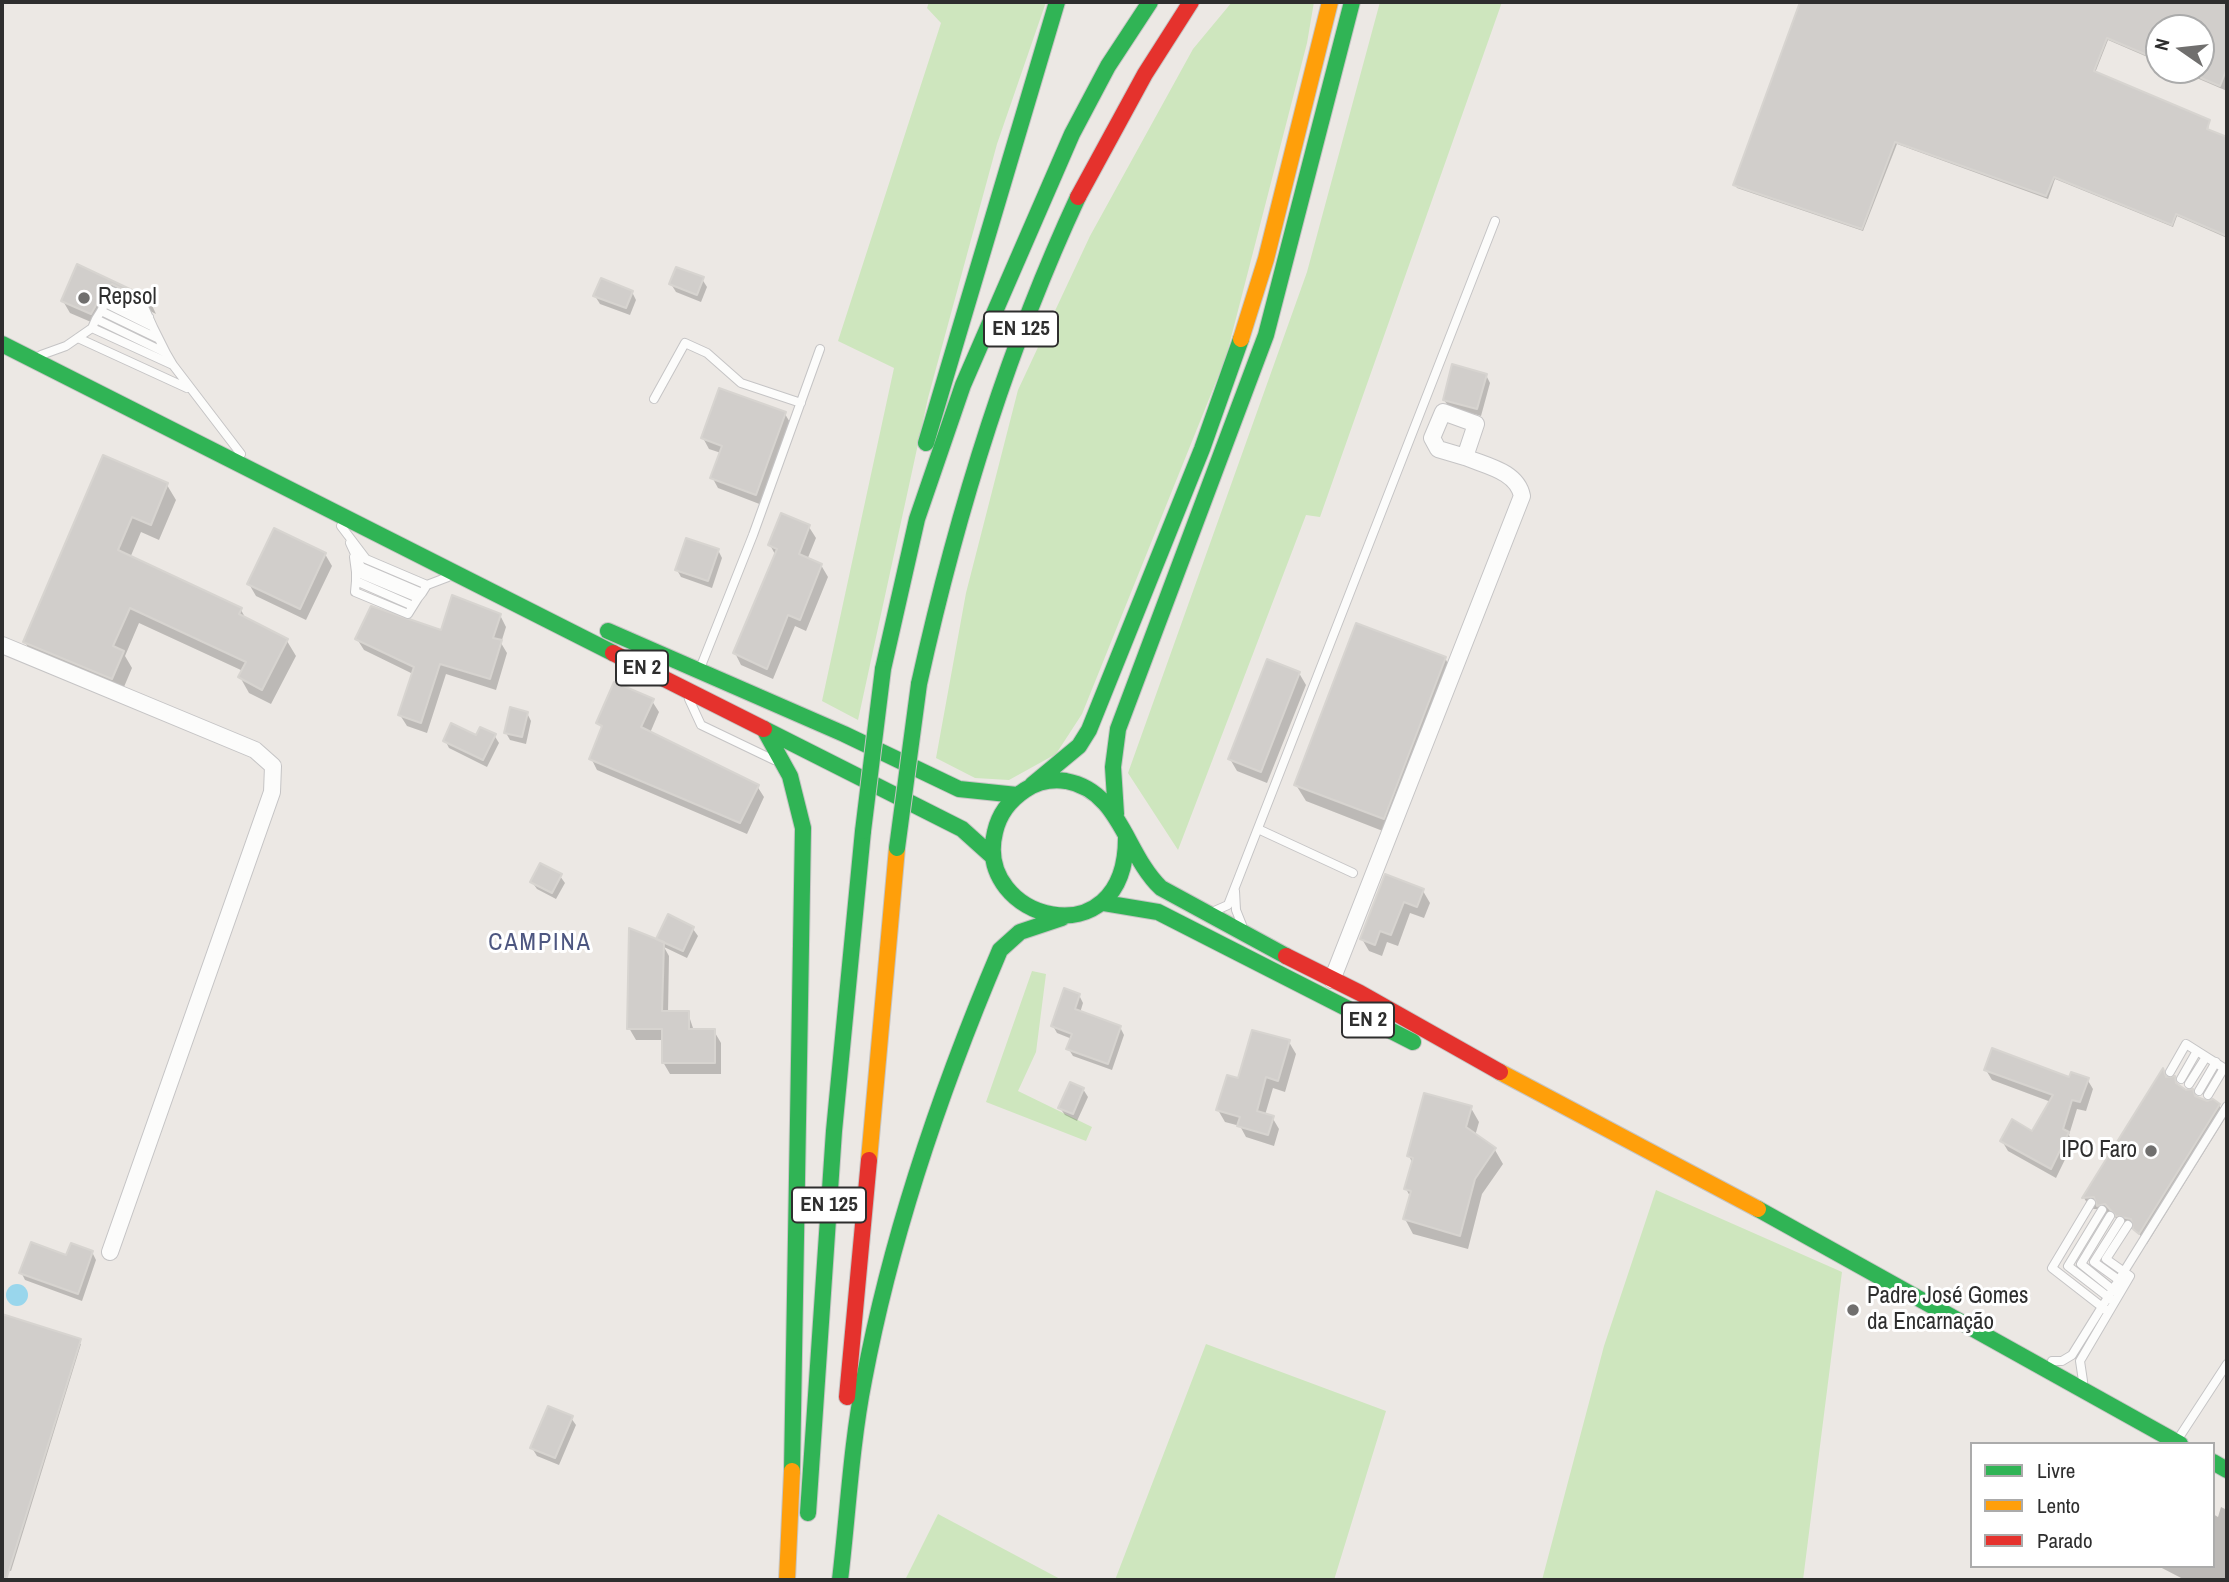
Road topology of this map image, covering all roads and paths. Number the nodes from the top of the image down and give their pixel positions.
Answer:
1 (1057, 2) edge
2 (1150, 2) edge
3 (1191, 2) edge
4 (1330, 2) edge
5 (1352, 2) edge
6 (1494, 221) dead end
7 (100, 312) junction
8 (153, 327) junction
9 (78, 338) junction
10 (159, 339) junction
11 (2, 345) edge
12 (820, 349) dead end
13 (166, 353) junction
14 (28, 358) junction
15 (173, 365) junction
16 (190, 389) junction
17 (654, 399) dead end
18 (801, 402) junction
19 (1465, 457) dead end
20 (254, 470) junction
21 (287, 486) junction
22 (324, 505) junction
23 (347, 533) junction
24 (353, 551) junction
25 (905, 564) junction
26 (461, 575) junction
27 (356, 577) junction
28 (420, 596) junction
29 (2, 645) edge
30 (698, 672) junction
31 (681, 688) junction
32 (763, 727) junction
33 (786, 765) junction
34 (1032, 785) junction
35 (1017, 795) junction
36 (1116, 814) junction
37 (1258, 829) junction
38 (1126, 838) junction
39 (992, 856) junction
40 (1353, 873) dead end
41 (1235, 888) junction
42 (1104, 903) junction
43 (1083, 912) junction
44 (1202, 912) junction
45 (1248, 936) junction
46 (1332, 979) junction
47 (2197, 1051) junction
48 (2206, 1056) junction
49 (2222, 1067) edge
50 (2170, 1072) dead end
51 (2180, 1079) dead end
52 (2189, 1084) dead end
53 (2199, 1091) dead end
54 (2208, 1095) dead end
55 (2227, 1106) edge
56 (1632, 1141) junction
57 (2091, 1203) dead end
58 (2106, 1213) dead end
59 (2124, 1223) dead end
60 (110, 1252) dead end
61 (2123, 1279) junction
62 (2114, 1296) junction
63 (2105, 1309) junction
64 (2076, 1358) junction
65 (2034, 1362) junction
66 (2227, 1364) edge
67 (2071, 1366) junction
68 (2051, 1371) junction
69 (2080, 1388) junction
70 (2176, 1442) edge
71 (2179, 1442) edge
72 (787, 1580) edge
73 (802, 1580) edge
74 (833, 1580) edge
75 (840, 1580) edge

1 - 25 main road
2 - 25 main road, EN 125
3 - 74 main road, EN 125, bridge
4 - 34 main road
5 - 36 main road
6 - 37 lane
7 - 8 lane
7 - 8 lane
7 - 9 lane
7 - 10 lane
7 - 13 lane
7 - 15 lane
8 - 10 lane
9 - 14 lane
9 - 16 lane
10 - 13 lane
11 - 14 main road, EN 2
12 - 18 lane
13 - 15 lane
14 - 20 main road, EN 2
15 - 16 lane
16 - 20 lane
17 - 18 lane
18 - 30 lane
19 - 46 street
20 - 21 main road, EN 2
21 - 22 main road, EN 2
21 - 30 main road, EN 2
22 - 23 lane
22 - 26 main road, EN 2
23 - 24 lane
23 - 28 lane
24 - 27 lane
24 - 28 lane
25 - 73 main road, EN 125, bridge
26 - 28 lane
26 - 31 main road, EN 2
27 - 28 lane
27 - 28 lane
29 - 60 street
30 - 35 main road, EN 2
31 - 32 main road, EN 2
31 - 33 lane
32 - 33 main road
32 - 39 main road, EN 2
33 - 72 main road
34 - 35 main road, EN 2
34 - 36 main road, EN 2
35 - 39 main road, EN 2
36 - 38 main road, EN 2
37 - 40 lane
37 - 41 lane
38 - 42 main road, EN 2
38 - 44 main road, EN 2
39 - 43 main road, EN 2
41 - 44 lane
41 - 45 lane
42 - 43 main road, EN 2
42 - 56 main road, EN 2
43 - 75 main road
44 - 45 main road, EN 2
45 - 46 main road, EN 2
46 - 56 main road, EN 2
47 - 48 lane
47 - 50 lane
47 - 51 lane
48 - 49 lane
48 - 52 lane
49 - 53 lane
49 - 54 lane
55 - 61 lane
56 - 65 main road, EN 2
57 - 63 lane
58 - 62 lane
59 - 61 lane
61 - 62 lane
62 - 63 lane
63 - 64 lane
64 - 65 lane
64 - 67 lane
64 - 69 lane
65 - 68 main road, EN 2
66 - 71 lane
67 - 68 lane
67 - 69 lane
68 - 69 main road, EN 2
69 - 70 main road, EN 2

